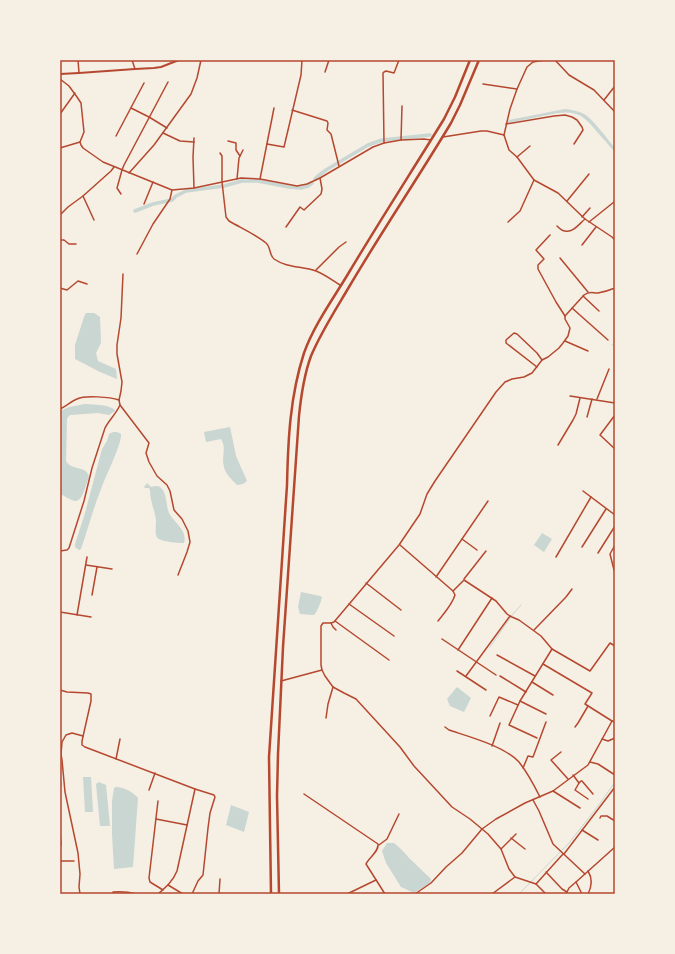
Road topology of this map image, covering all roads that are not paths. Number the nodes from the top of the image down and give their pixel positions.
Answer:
1 (78, 60) edge
2 (132, 60) edge
3 (179, 60) edge
4 (201, 60) edge
5 (302, 60) edge
6 (329, 60) edge
7 (399, 60) edge
8 (470, 60) edge
9 (479, 60) edge
10 (544, 60) edge
11 (555, 60) edge
12 (135, 69) junction
13 (325, 72) dead end
14 (79, 73) junction
15 (60, 74) edge
16 (61, 80) edge
17 (168, 82) dead end
18 (60, 84) edge
19 (144, 84) dead end
20 (483, 84) dead end
21 (615, 86) edge
22 (517, 89) junction
23 (75, 93) junction
24 (604, 100) junction
25 (402, 106) dead end
26 (131, 108) junction
27 (274, 108) dead end
28 (292, 110) junction
29 (615, 112) edge
30 (60, 114) edge
31 (149, 117) junction
32 (506, 124) junction
33 (167, 128) junction
34 (163, 133) junction
35 (504, 135) junction
36 (116, 136) dead end
37 (194, 138) dead end
38 (442, 138) junction
39 (401, 140) junction
40 (431, 140) junction
41 (228, 141) dead end
42 (80, 142) junction
43 (194, 142) junction
44 (384, 143) junction
45 (267, 144) junction
46 (574, 144) dead end
47 (530, 146) dead end
48 (60, 148) edge
49 (243, 150) dead end
50 (220, 153) dead end
51 (240, 156) junction
52 (517, 157) junction
53 (114, 167) junction
54 (339, 167) junction
55 (122, 170) junction
56 (129, 173) junction
57 (589, 174) dead end
58 (320, 178) junction
59 (237, 179) junction
60 (260, 179) junction
61 (534, 180) junction
62 (153, 182) junction
63 (222, 182) junction
64 (194, 188) junction
65 (172, 190) junction
66 (121, 194) dead end
67 (83, 196) junction
68 (567, 201) junction
69 (614, 202) dead end
70 (144, 204) dead end
71 (590, 208) dead end
72 (60, 215) edge
73 (582, 217) junction
74 (585, 219) junction
75 (94, 220) dead end
76 (508, 222) dead end
77 (589, 222) junction
78 (557, 226) dead end
79 (286, 227) dead end
80 (596, 227) junction
81 (550, 234) dead end
82 (60, 240) edge
83 (615, 240) edge
84 (346, 242) dead end
85 (76, 244) dead end
86 (582, 245) dead end
87 (137, 254) dead end
88 (560, 258) dead end
89 (315, 271) junction
90 (124, 274) dead end
91 (87, 284) dead end
92 (341, 286) junction
93 (60, 288) edge
94 (615, 288) edge
95 (588, 292) junction
96 (583, 296) junction
97 (572, 308) junction
98 (599, 311) dead end
99 (565, 316) junction
100 (608, 340) dead end
101 (565, 341) junction
102 (588, 351) dead end
103 (542, 360) junction
104 (537, 367) junction
105 (609, 369) dead end
106 (570, 396) dead end
107 (580, 398) junction
108 (592, 399) junction
109 (119, 400) junction
110 (597, 400) junction
111 (615, 403) edge
112 (120, 405) junction
113 (60, 409) edge
114 (615, 415) edge
115 (587, 417) dead end
116 (558, 445) dead end
117 (615, 449) edge
118 (583, 491) dead end
119 (592, 497) junction
120 (488, 501) dead end
121 (606, 509) junction
122 (615, 516) edge
123 (615, 526) edge
124 (462, 539) junction
125 (399, 545) junction
126 (615, 545) edge
127 (582, 547) dead end
128 (477, 550) dead end
129 (60, 551) edge
130 (486, 551) dead end
131 (598, 553) dead end
132 (87, 557) dead end
133 (556, 557) dead end
134 (86, 565) junction
135 (97, 567) junction
136 (112, 569) dead end
137 (614, 570) dead end
138 (178, 575) dead end
139 (436, 577) junction
140 (464, 580) junction
141 (366, 583) junction
142 (572, 589) dead end
143 (453, 591) junction
144 (92, 595) dead end
145 (492, 598) junction
146 (348, 604) junction
147 (401, 610) dead end
148 (60, 612) edge
149 (77, 615) junction
150 (91, 617) dead end
151 (511, 617) junction
152 (335, 621) junction
153 (438, 621) dead end
154 (331, 624) junction
155 (336, 630) dead end
156 (534, 630) junction
157 (394, 636) dead end
158 (442, 639) dead end
159 (615, 646) edge
160 (552, 649) junction
161 (458, 650) junction
162 (497, 655) dead end
163 (389, 660) dead end
164 (476, 662) junction
165 (543, 664) junction
166 (322, 670) junction
167 (457, 670) dead end
168 (496, 675) dead end
169 (466, 676) junction
170 (500, 676) dead end
171 (535, 676) junction
172 (281, 681) junction
173 (532, 682) junction
174 (334, 686) junction
175 (60, 690) edge
176 (486, 690) dead end
177 (526, 692) junction
178 (553, 695) dead end
179 (520, 701) junction
180 (518, 705) junction
181 (588, 706) junction
182 (546, 714) dead end
183 (490, 716) dead end
184 (326, 718) dead end
185 (612, 721) junction
186 (546, 722) dead end
187 (615, 722) edge
188 (500, 723) dead end
189 (575, 726) dead end
190 (445, 727) dead end
191 (83, 736) junction
192 (537, 738) dead end
193 (615, 738) edge
194 (120, 739) dead end
195 (602, 739) junction
196 (492, 746) junction
197 (561, 752) dead end
198 (116, 759) junction
199 (590, 762) junction
200 (522, 768) junction
201 (155, 773) junction
202 (573, 775) junction
203 (615, 775) edge
204 (568, 779) junction
205 (579, 783) junction
206 (615, 787) edge
207 (195, 789) junction
208 (149, 790) dead end
209 (553, 791) junction
210 (304, 794) dead end
211 (593, 794) dead end
212 (540, 796) junction
213 (588, 799) dead end
214 (533, 800) junction
215 (158, 801) dead end
216 (580, 808) dead end
217 (399, 814) dead end
218 (600, 818) dead end
219 (156, 819) junction
220 (615, 820) edge
221 (187, 825) junction
222 (482, 829) junction
223 (582, 830) junction
224 (60, 832) edge
225 (516, 834) dead end
226 (512, 838) junction
227 (598, 840) dead end
228 (61, 845) dead end
229 (378, 846) junction
230 (615, 847) edge
231 (501, 848) junction
232 (525, 849) dead end
233 (563, 854) junction
234 (60, 861) edge
235 (74, 861) dead end
236 (588, 871) junction
237 (546, 872) junction
238 (585, 874) junction
239 (515, 877) junction
240 (220, 879) dead end
241 (376, 880) junction
242 (576, 882) junction
243 (536, 884) junction
244 (168, 885) junction
245 (163, 890) junction
246 (566, 893) edge
247 (80, 894) edge
248 (113, 894) edge
249 (137, 894) edge
250 (158, 894) edge
251 (183, 894) edge
252 (192, 894) edge
253 (219, 894) edge
254 (271, 894) edge
255 (279, 894) edge
256 (347, 894) edge
257 (385, 894) edge
258 (415, 894) edge
259 (492, 894) edge
260 (546, 894) edge
261 (582, 894) edge
262 (588, 894) edge

1 - 14 street
2 - 12 street
3 - 12 street
4 - 33 street
5 - 28 street
6 - 13 street
7 - 44 street
8 - 40 main road
9 - 38 main road
10 - 22 street
11 - 24 street
12 - 14 street
14 - 15 street
16 - 18 street
16 - 23 street
17 - 31 street
19 - 26 street
20 - 22 street
21 - 24 street
22 - 32 street
23 - 30 street
23 - 42 street
24 - 29 street
25 - 39 street
26 - 31 street
26 - 36 street
27 - 45 street
28 - 45 street
28 - 54 street
31 - 33 street
31 - 55 street
32 - 35 street
32 - 46 street
33 - 34 street
34 - 43 street
34 - 56 street
35 - 38 street
35 - 52 street
37 - 43 street
38 - 172 main road
39 - 40 street
39 - 44 street
40 - 92 main road
41 - 51 street
42 - 48 street
42 - 53 street
43 - 64 street
44 - 54 street
45 - 60 street
47 - 52 street
49 - 51 street
50 - 63 street
51 - 59 street
52 - 61 street
53 - 55 street
53 - 67 street
54 - 58 street
55 - 56 street
55 - 66 street
56 - 62 street
57 - 68 street
58 - 60 street
58 - 79 street
59 - 60 street
59 - 63 street
61 - 68 street
61 - 76 street
62 - 65 street
62 - 70 street
63 - 64 street
63 - 89 street
64 - 65 street
65 - 87 street
67 - 72 street
67 - 75 street
68 - 73 street
69 - 77 street
71 - 73 street
73 - 74 street
74 - 77 street
74 - 78 street
77 - 80 street
80 - 83 street
80 - 86 street
81 - 99 street
82 - 85 street
84 - 89 street
88 - 95 street
89 - 92 street
90 - 109 street
91 - 93 street
92 - 254 main road
94 - 95 street
95 - 96 street
96 - 97 street
96 - 98 street
97 - 99 street
97 - 100 street
99 - 101 street
101 - 102 street
101 - 103 street
103 - 104 street
103 - 104 street
104 - 125 street
105 - 110 street
106 - 107 street
107 - 108 street
107 - 116 street
108 - 110 street
108 - 115 street
109 - 112 street
109 - 113 street
110 - 111 street
112 - 129 street
112 - 138 street
114 - 117 street
118 - 119 street
119 - 121 street
119 - 133 street
120 - 124 street
121 - 122 street
121 - 127 street
123 - 131 street
124 - 128 street
124 - 139 street
125 - 139 street
125 - 141 street
126 - 137 street
130 - 140 street
132 - 134 street
134 - 135 street
134 - 149 street
135 - 136 street
135 - 144 street
139 - 143 street
140 - 143 street
140 - 145 street
141 - 146 street
141 - 147 street
142 - 156 street
143 - 153 street
145 - 151 street
145 - 161 street
146 - 152 street
146 - 157 street
148 - 149 street
149 - 150 street
151 - 156 street
151 - 164 street
152 - 154 street
152 - 163 street
154 - 155 street
154 - 166 street
156 - 160 street
158 - 161 street
159 - 160 street
160 - 165 street
161 - 164 street
162 - 171 street
164 - 168 street
164 - 169 street
165 - 171 street
165 - 181 street
166 - 172 street
166 - 174 street
167 - 169 street
169 - 176 street
170 - 177 street
171 - 173 street
172 - 255 main road
173 - 177 street
173 - 178 street
174 - 184 street
174 - 222 street
175 - 191 street
177 - 179 street
179 - 180 street
179 - 182 street
180 - 183 street
180 - 192 street
181 - 185 street
181 - 189 street
185 - 187 street
185 - 195 street
186 - 200 street
188 - 196 street
190 - 196 street
191 - 198 street
191 - 247 street
193 - 195 street
194 - 198 street
195 - 199 street
196 - 200 street
197 - 204 street
198 - 201 street
199 - 202 street
199 - 203 street
200 - 212 street
201 - 207 street
201 - 208 street
202 - 204 street
202 - 205 street
204 - 209 street
205 - 211 street
205 - 213 street
206 - 223 street
207 - 221 street
207 - 252 street
209 - 212 street
209 - 216 street
210 - 229 street
212 - 214 street
214 - 222 street
214 - 233 street
215 - 219 street
217 - 229 street
218 - 220 street
219 - 221 street
219 - 245 street
221 - 244 street
222 - 231 street
222 - 258 street
223 - 227 street
223 - 233 street
224 - 228 street
225 - 226 street
226 - 231 street
226 - 232 street
229 - 241 street
230 - 236 street
231 - 239 street
233 - 237 street
233 - 238 street
234 - 235 street
236 - 238 street
236 - 262 street
237 - 243 street
237 - 246 street
238 - 242 street
239 - 243 street
239 - 259 street
240 - 253 street
241 - 256 street
241 - 257 street
242 - 246 street
242 - 261 street
243 - 260 street
244 - 245 street
244 - 251 street
245 - 250 street
248 - 249 street

